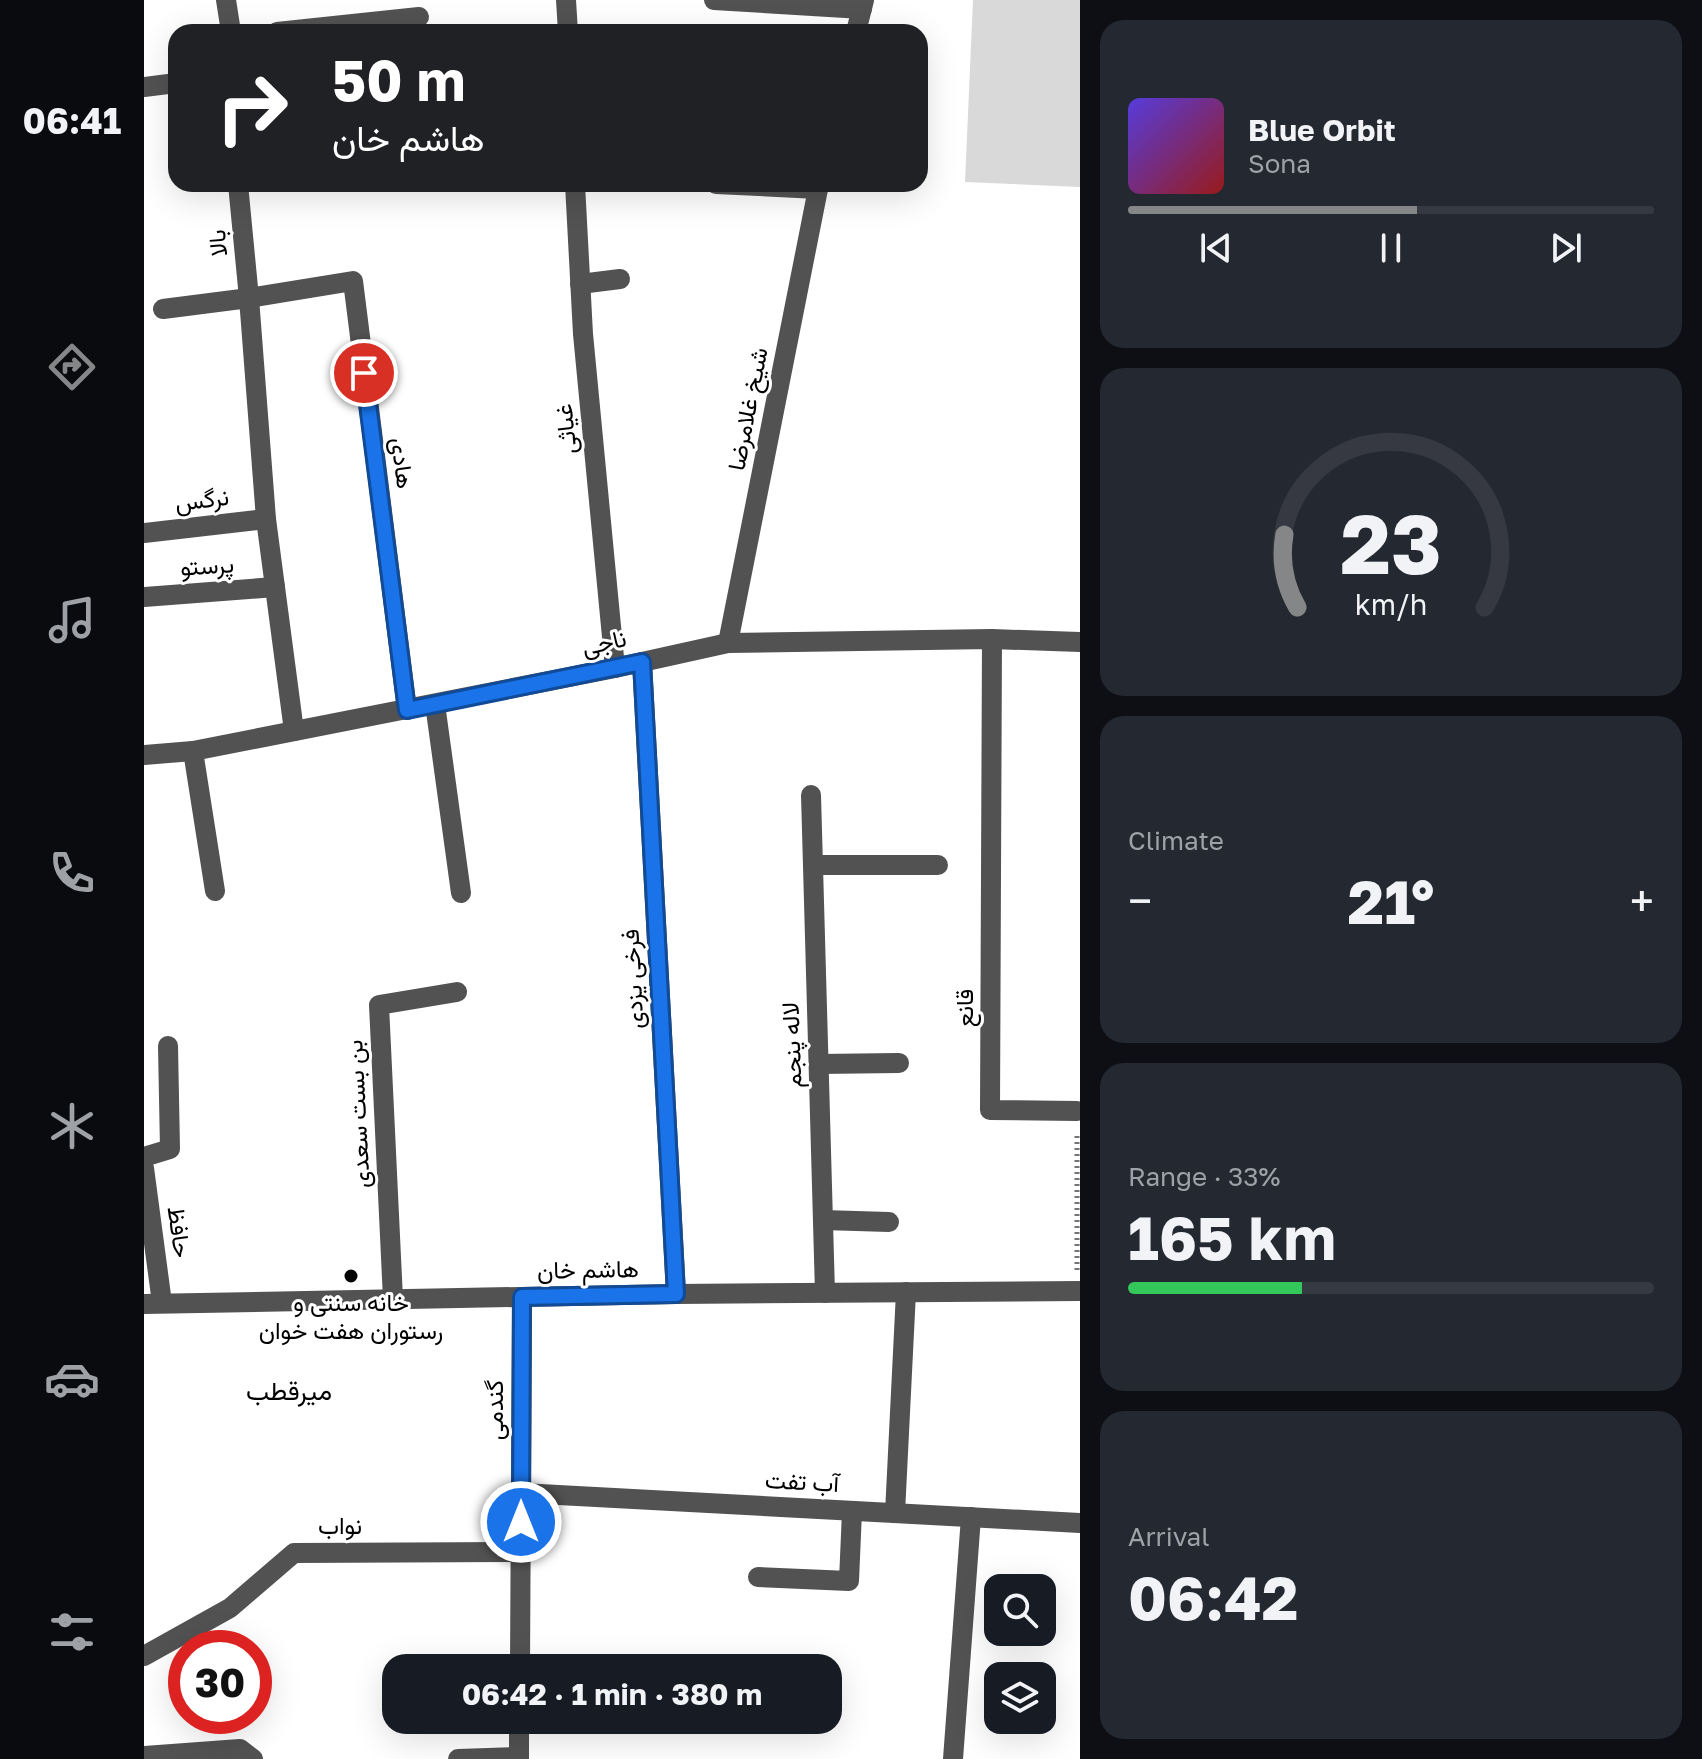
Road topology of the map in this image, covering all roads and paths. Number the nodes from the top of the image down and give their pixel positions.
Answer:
1 (226, 0) edge
2 (566, 0) edge
3 (714, 0) edge
4 (863, 4) edge
5 (419, 17) dead end
6 (230, 24) edge
7 (353, 24) edge
8 (568, 24) edge
9 (858, 24) edge
10 (168, 84) edge
11 (144, 87) edge
12 (239, 192) edge
13 (575, 192) edge
14 (818, 192) edge
15 (620, 279) dead end
16 (580, 284) junction
17 (249, 298) junction
18 (163, 309) dead end
19 (266, 519) junction
20 (144, 533) edge
21 (275, 587) junction
22 (144, 597) edge
23 (992, 639) junction
24 (1080, 642) edge
25 (728, 643) junction
26 (642, 662) junction
27 (615, 668) junction
28 (435, 704) junction
29 (407, 710) junction
30 (294, 731) junction
31 (193, 751) junction
32 (144, 755) edge
33 (811, 795) dead end
34 (813, 865) junction
35 (938, 865) dead end
36 (215, 891) dead end
37 (461, 893) dead end
38 (457, 992) dead end
39 (168, 1046) dead end
40 (899, 1063) dead end
41 (819, 1064) junction
42 (1077, 1111) joint
43 (144, 1157) edge
44 (144, 1168) edge
45 (823, 1220) junction
46 (889, 1222) dead end
47 (1078, 1291) edge
48 (906, 1292) junction
49 (825, 1293) junction
50 (676, 1294) junction
51 (522, 1297) junction
52 (393, 1299) junction
53 (153, 1304) edge
54 (521, 1493) junction
55 (852, 1511) junction
56 (895, 1513) junction
57 (971, 1517) junction
58 (1080, 1523) edge
59 (521, 1552) junction
60 (758, 1577) dead end
61 (520, 1654) edge
62 (144, 1656) edge
63 (519, 1734) edge
64 (144, 1756) edge
65 (182, 1756) edge
66 (519, 1758) edge
67 (253, 1759) edge
68 (458, 1759) edge
69 (953, 1759) edge

1 - 6 street
2 - 8 street
3 - 4 street
4 - 9 street
5 - 7 street
10 - 11 street
12 - 17 street, بالا
13 - 16 street, غیاثی
14 - 25 street, شیخ غلامرضا
15 - 16 street
16 - 27 street, غیاثی
17 - 18 street
17 - 19 street, بالا
17 - 29 street, هادی
19 - 20 street, نرگس
19 - 21 street, بالا
21 - 22 street, پرستو
21 - 30 street, بالا
23 - 24 street, ناجی
23 - 25 street, ناجی
23 - 42 street, قانع
25 - 26 street, ناجی
26 - 27 street, ناجی
26 - 50 street, فرخی یزدی
27 - 28 street, ناجی
28 - 29 street, ناجی
28 - 37 street
29 - 30 street, ناجی
30 - 31 street, ناجی
31 - 32 street, ناجی
31 - 36 street
33 - 34 street, لاله پنجم
34 - 35 street
34 - 41 street, لاله پنجم
38 - 52 street, بن بست سعدی
39 - 43 street
40 - 41 street
41 - 45 street, لاله پنجم
42 - 47 path
44 - 53 street, حافظ
45 - 46 street
45 - 49 street, لاله پنجم
47 - 48 street, هاشم خان
48 - 49 street, هاشم خان
48 - 56 street
49 - 50 street, هاشم خان
50 - 51 street, هاشم خان
51 - 52 street, هاشم خان
51 - 54 street, گندمی
52 - 53 street, هاشم خان
54 - 55 street, آب تفت
54 - 59 street, گندمی
55 - 56 street, آب تفت
55 - 60 street
56 - 57 street, آب تفت
57 - 58 street, آب تفت
57 - 69 street
59 - 61 street, گندمی
59 - 62 street, نواب
63 - 66 street
64 - 65 street
65 - 67 street
66 - 68 street

